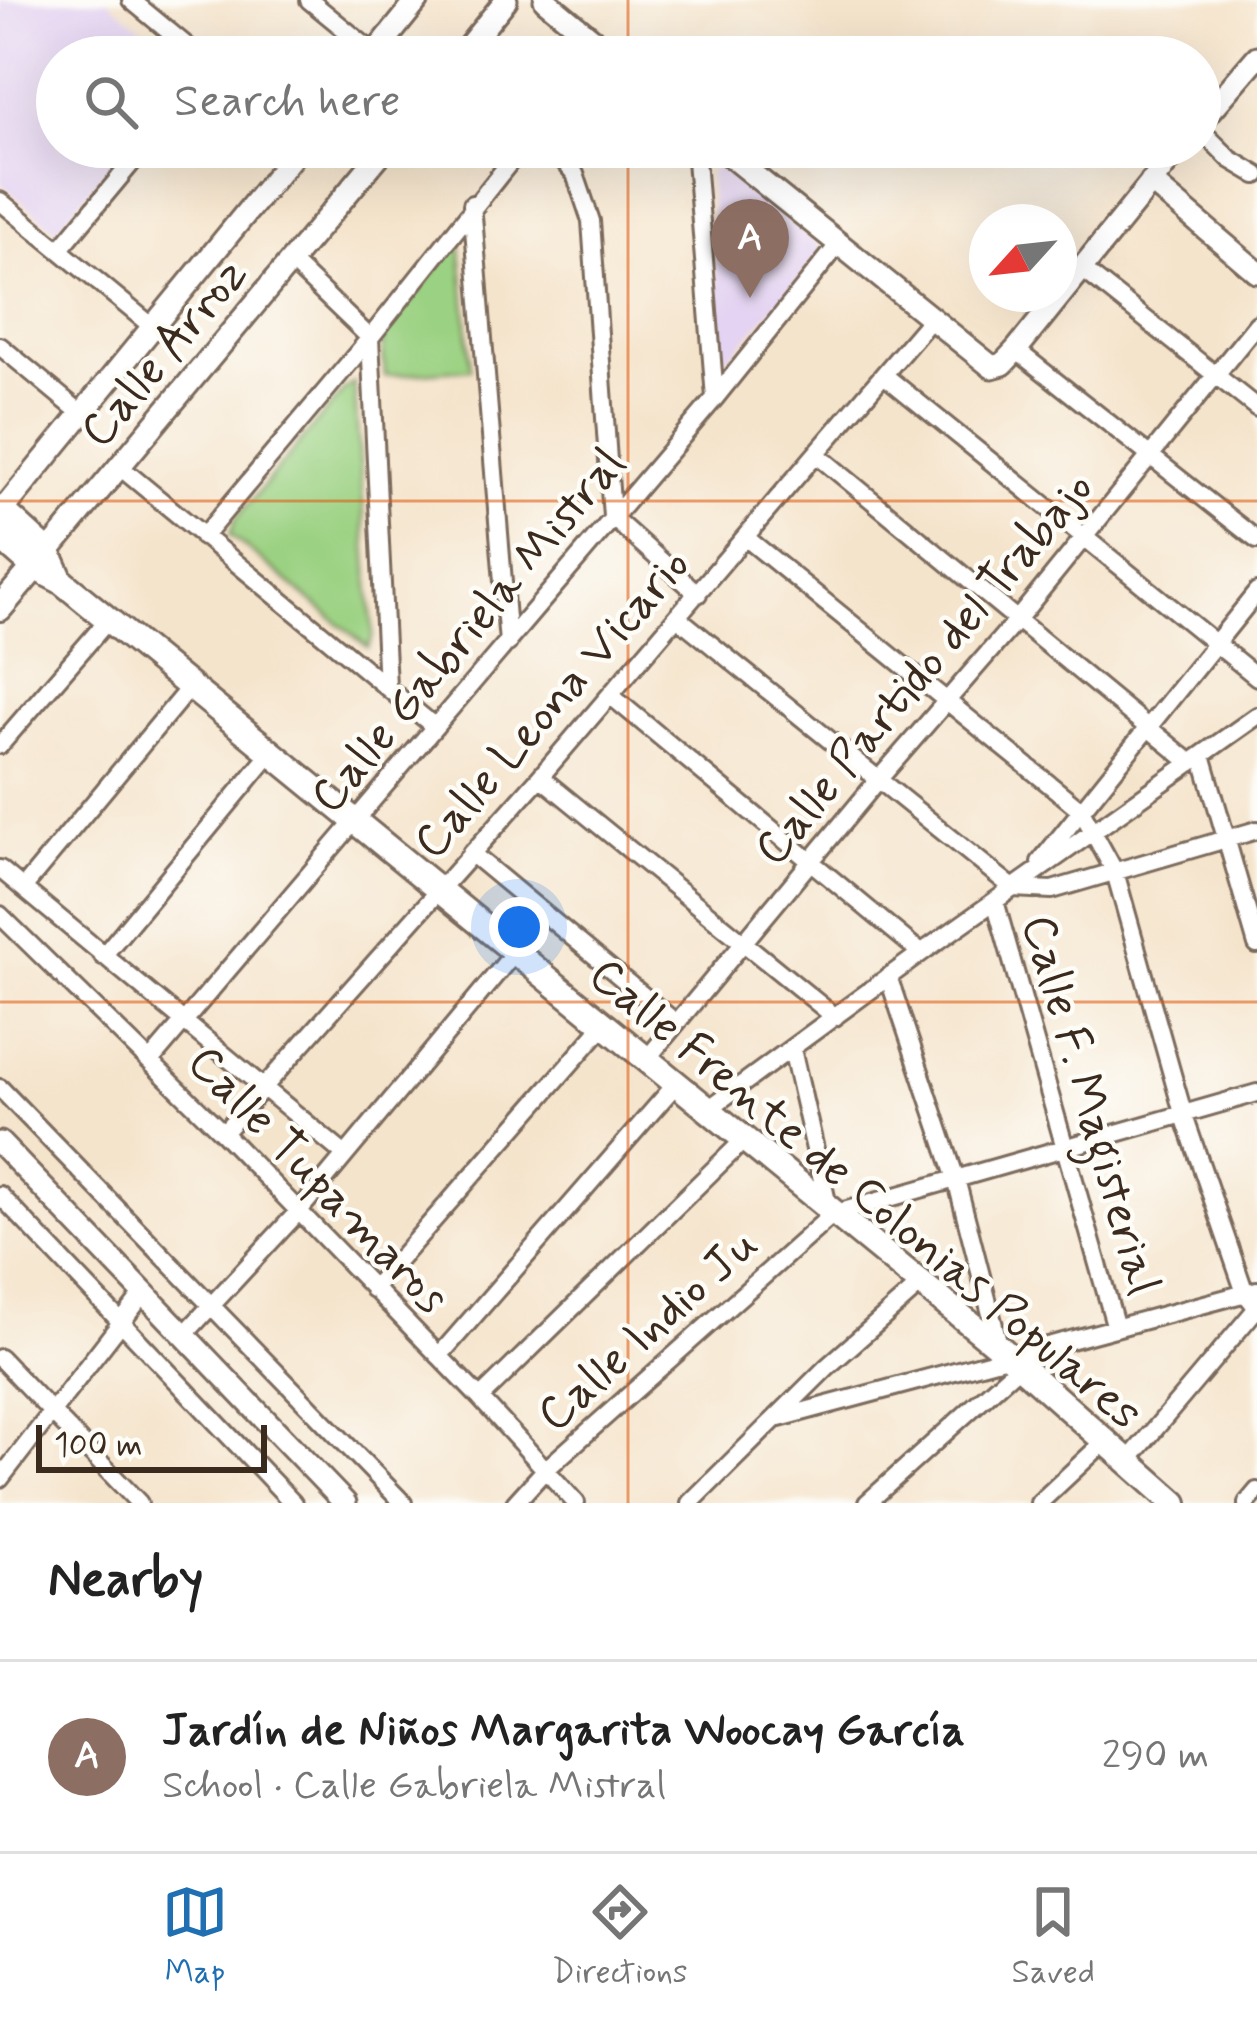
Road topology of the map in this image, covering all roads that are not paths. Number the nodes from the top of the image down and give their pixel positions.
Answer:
1 (131, 0) edge
2 (309, 0) edge
3 (418, 0) edge
4 (506, 0) edge
5 (545, 0) edge
6 (175, 36) edge
7 (350, 36) edge
8 (389, 36) edge
9 (477, 36) edge
10 (585, 36) edge
11 (1257, 57) edge
12 (1221, 101) edge
13 (1221, 150) edge
14 (128, 168) edge
15 (283, 168) edge
16 (369, 168) edge
17 (504, 168) edge
18 (570, 168) edge
19 (696, 168) edge
20 (744, 168) edge
21 (1163, 168) edge
22 (1257, 175) edge
23 (1151, 182) junction
24 (0, 201) edge
25 (472, 204) junction
26 (838, 245) junction
27 (60, 249) junction
28 (292, 263) junction
29 (1080, 267) junction
30 (1257, 272) edge
31 (932, 319) junction
32 (1257, 324) edge
33 (154, 328) junction
34 (370, 338) junction
35 (0, 346) edge
36 (1010, 357) junction
37 (884, 375) junction
38 (1215, 376) junction
39 (715, 398) junction
40 (1257, 408) edge
41 (82, 414) junction
42 (816, 454) junction
43 (1150, 455) junction
44 (119, 466) junction
45 (1, 510) edge
46 (612, 517) junction
47 (1084, 536) junction
48 (0, 537) edge
49 (203, 537) junction
50 (745, 537) junction
51 (1257, 540) edge
52 (41, 559) junction
53 (1257, 592) edge
54 (698, 594) junction
55 (0, 608) edge
56 (677, 617) junction
57 (108, 620) junction
58 (1016, 621) junction
59 (1216, 642) junction
60 (508, 643) junction
61 (1257, 677) edge
62 (387, 686) junction
63 (189, 688) junction
64 (610, 695) junction
65 (950, 701) junction
66 (1257, 716) edge
67 (435, 727) junction
68 (1146, 727) junction
69 (0, 745) edge
70 (270, 754) junction
71 (1196, 759) junction
72 (540, 777) junction
73 (878, 779) junction
74 (1081, 810) junction
75 (352, 822) junction
76 (1257, 830) edge
77 (1094, 831) junction
78 (1226, 838) junction
79 (471, 854) junction
80 (810, 860) junction
81 (0, 868) edge
82 (1115, 872) junction
83 (1020, 884) junction
84 (22, 888) junction
85 (437, 890) junction
86 (994, 901) junction
87 (0, 915) edge
88 (744, 939) junction
89 (1257, 945) edge
90 (921, 953) junction
91 (514, 954) junction
92 (103, 956) junction
93 (889, 979) junction
94 (835, 1017) junction
95 (183, 1023) junction
96 (676, 1023) junction
97 (604, 1025) junction
98 (792, 1048) junction
99 (151, 1060) junction
100 (646, 1060) junction
101 (676, 1084) junction
102 (0, 1088) edge
103 (263, 1088) junction
104 (1257, 1093) edge
105 (707, 1110) junction
106 (1184, 1113) junction
107 (223, 1133) junction
108 (744, 1140) junction
109 (0, 1143) edge
110 (1066, 1148) junction
111 (345, 1155) junction
112 (8, 1160) edge
113 (956, 1179) junction
114 (0, 1195) edge
115 (298, 1212) junction
116 (831, 1212) junction
117 (920, 1285) junction
118 (374, 1289) junction
119 (144, 1293) junction
120 (1254, 1300) edge
121 (209, 1308) junction
122 (119, 1321) junction
123 (1116, 1328) junction
124 (184, 1335) junction
125 (439, 1356) junction
126 (1010, 1357) junction
127 (0, 1358) edge
128 (480, 1398) junction
129 (52, 1412) junction
130 (779, 1418) junction
131 (1104, 1442) junction
132 (1127, 1462) junction
133 (544, 1471) junction
134 (0, 1479) edge
135 (1257, 1491) edge
136 (133, 1501) edge
137 (292, 1503) edge
138 (345, 1503) edge
139 (403, 1503) edge
140 (515, 1503) edge
141 (576, 1503) edge
142 (690, 1503) edge
143 (867, 1503) edge
144 (1039, 1503) edge
145 (1174, 1503) edge
146 (1247, 1503) edge

1 - 6 street
2 - 7 street
3 - 8 street
4 - 9 street
5 - 10 street
11 - 12 street
13 - 22 street
14 - 27 street
15 - 33 street, Calle Arroz
16 - 28 street, Calle Arroz
17 - 25 street
18 - 46 street
19 - 39 street
20 - 26 street
21 - 23 street
23 - 29 street
23 - 30 street
24 - 27 street
25 - 34 street
25 - 60 street
26 - 31 street
26 - 39 street, Calle Gabriela Mistral
27 - 33 street
28 - 34 street
28 - 44 street, Calle Arroz
29 - 36 street
29 - 38 street
31 - 36 street
31 - 37 street, Calle Leona Vicario
32 - 38 street, Calle Partido del Trabajo
33 - 41 street, Calle Arroz
34 - 49 street
34 - 62 street
35 - 41 street
36 - 43 street
37 - 42 street, Calle Leona Vicario
37 - 47 street
38 - 40 street
38 - 43 street, Calle Partido del Trabajo
39 - 46 street, Calle Gabriela Mistral
41 - 45 street, Calle Arroz
42 - 50 street, Calle Leona Vicario
42 - 58 street
43 - 47 street, Calle Partido del Trabajo
43 - 51 street
44 - 49 street
44 - 52 street, Calle Arroz
45 - 52 main road, Calle Frente de Colonias Populares
46 - 54 street
46 - 60 street, Calle Gabriela Mistral
47 - 58 street, Calle Partido del Trabajo
47 - 59 street
48 - 52 main road, Calle Frente de Colonias Populares
49 - 62 street
50 - 54 street, Calle Leona Vicario
50 - 65 street
52 - 55 main road, Calle Arroz
52 - 57 main road, Calle Frente de Colonias Populares
53 - 59 street
54 - 56 street, Calle Leona Vicario
56 - 64 street, Calle Leona Vicario
56 - 73 street
57 - 63 main road, Calle Frente de Colonias Populares
57 - 69 street
58 - 65 street, Calle Partido del Trabajo
58 - 68 street
59 - 61 street
59 - 68 street
60 - 67 street, Calle Gabriela Mistral
62 - 67 street
63 - 70 main road, Calle Frente de Colonias Populares
63 - 84 street
64 - 72 street, Calle Leona Vicario
64 - 80 street
65 - 73 street, Calle Partido del Trabajo
65 - 74 street
66 - 71 street
67 - 75 street, Calle Gabriela Mistral
68 - 71 street
68 - 74 street
70 - 75 main road, Calle Frente de Colonias Populares
70 - 92 street
71 - 77 street
71 - 78 street
72 - 79 street, Calle Leona Vicario
72 - 88 street
73 - 80 street, Calle Partido del Trabajo
73 - 83 street
74 - 77 street
74 - 83 street
75 - 85 main road, Calle Frente de Colonias Populares
75 - 95 street, Calle Gabriela Mistral
76 - 78 street
77 - 82 street
77 - 83 street
78 - 82 street
78 - 89 street
79 - 85 street, Calle Leona Vicario
79 - 96 street
80 - 88 street, Calle Partido del Trabajo
80 - 90 street
81 - 84 street
82 - 83 street
82 - 106 street
83 - 86 street
84 - 92 street
85 - 91 main road, Calle Frente de Colonias Populares
85 - 103 street, Calle Leona Vicario
86 - 90 street
86 - 110 street, Calle F. Magisterial
87 - 99 street, Calle Tupamaros
88 - 94 street
88 - 96 street, Calle Partido del Trabajo
90 - 93 street
91 - 97 main road, Calle Frente de Colonias Populares
91 - 111 street
92 - 95 street
93 - 94 street
93 - 113 street
94 - 98 street
95 - 99 street, Calle Gabriela Mistral
95 - 103 street
96 - 100 street, Calle Partido del Trabajo
97 - 100 main road, Calle Frente de Colonias Populares
97 - 118 street
98 - 105 street
98 - 116 street
99 - 107 street, Calle Tupamaros
100 - 101 main road, Calle Frente de Colonias Populares
101 - 105 main road, Calle Frente de Colonias Populares
101 - 125 street
102 - 121 street
103 - 107 street, Calle Leona Vicario
103 - 111 street
104 - 106 street
105 - 108 main road, Calle Frente de Colonias Populares
106 - 110 street
106 - 120 street
107 - 115 street, Calle Tupamaros
108 - 116 main road, Calle Frente de Colonias Populares
108 - 128 street
109 - 112 street
110 - 113 street
110 - 123 street, Calle F. Magisterial
111 - 115 street
112 - 119 street
113 - 116 street
113 - 126 street
114 - 122 street
115 - 118 street, Calle Tupamaros
115 - 121 street
116 - 117 main road, Calle Frente de Colonias Populares
116 - 133 street, Calle Indio Ju
117 - 126 main road, Calle Frente de Colonias Populares
117 - 130 street
118 - 125 street, Calle Tupamaros
119 - 122 street
119 - 124 street
120 - 123 street
120 - 132 street
121 - 124 street
121 - 139 street
122 - 129 street
122 - 137 street
123 - 126 street
124 - 138 street
125 - 128 street, Calle Tupamaros
126 - 130 street
126 - 131 main road, Calle Frente de Colonias Populares
126 - 143 street
127 - 129 street
128 - 133 street, Calle Tupamaros
129 - 134 street
129 - 136 street
130 - 142 street
131 - 132 main road, Calle Frente de Colonias Populares
131 - 144 street
132 - 145 main road, Calle Frente de Colonias Populares
133 - 140 street, Calle Indio Ju
133 - 141 street, Calle Tupamaros
135 - 146 street

